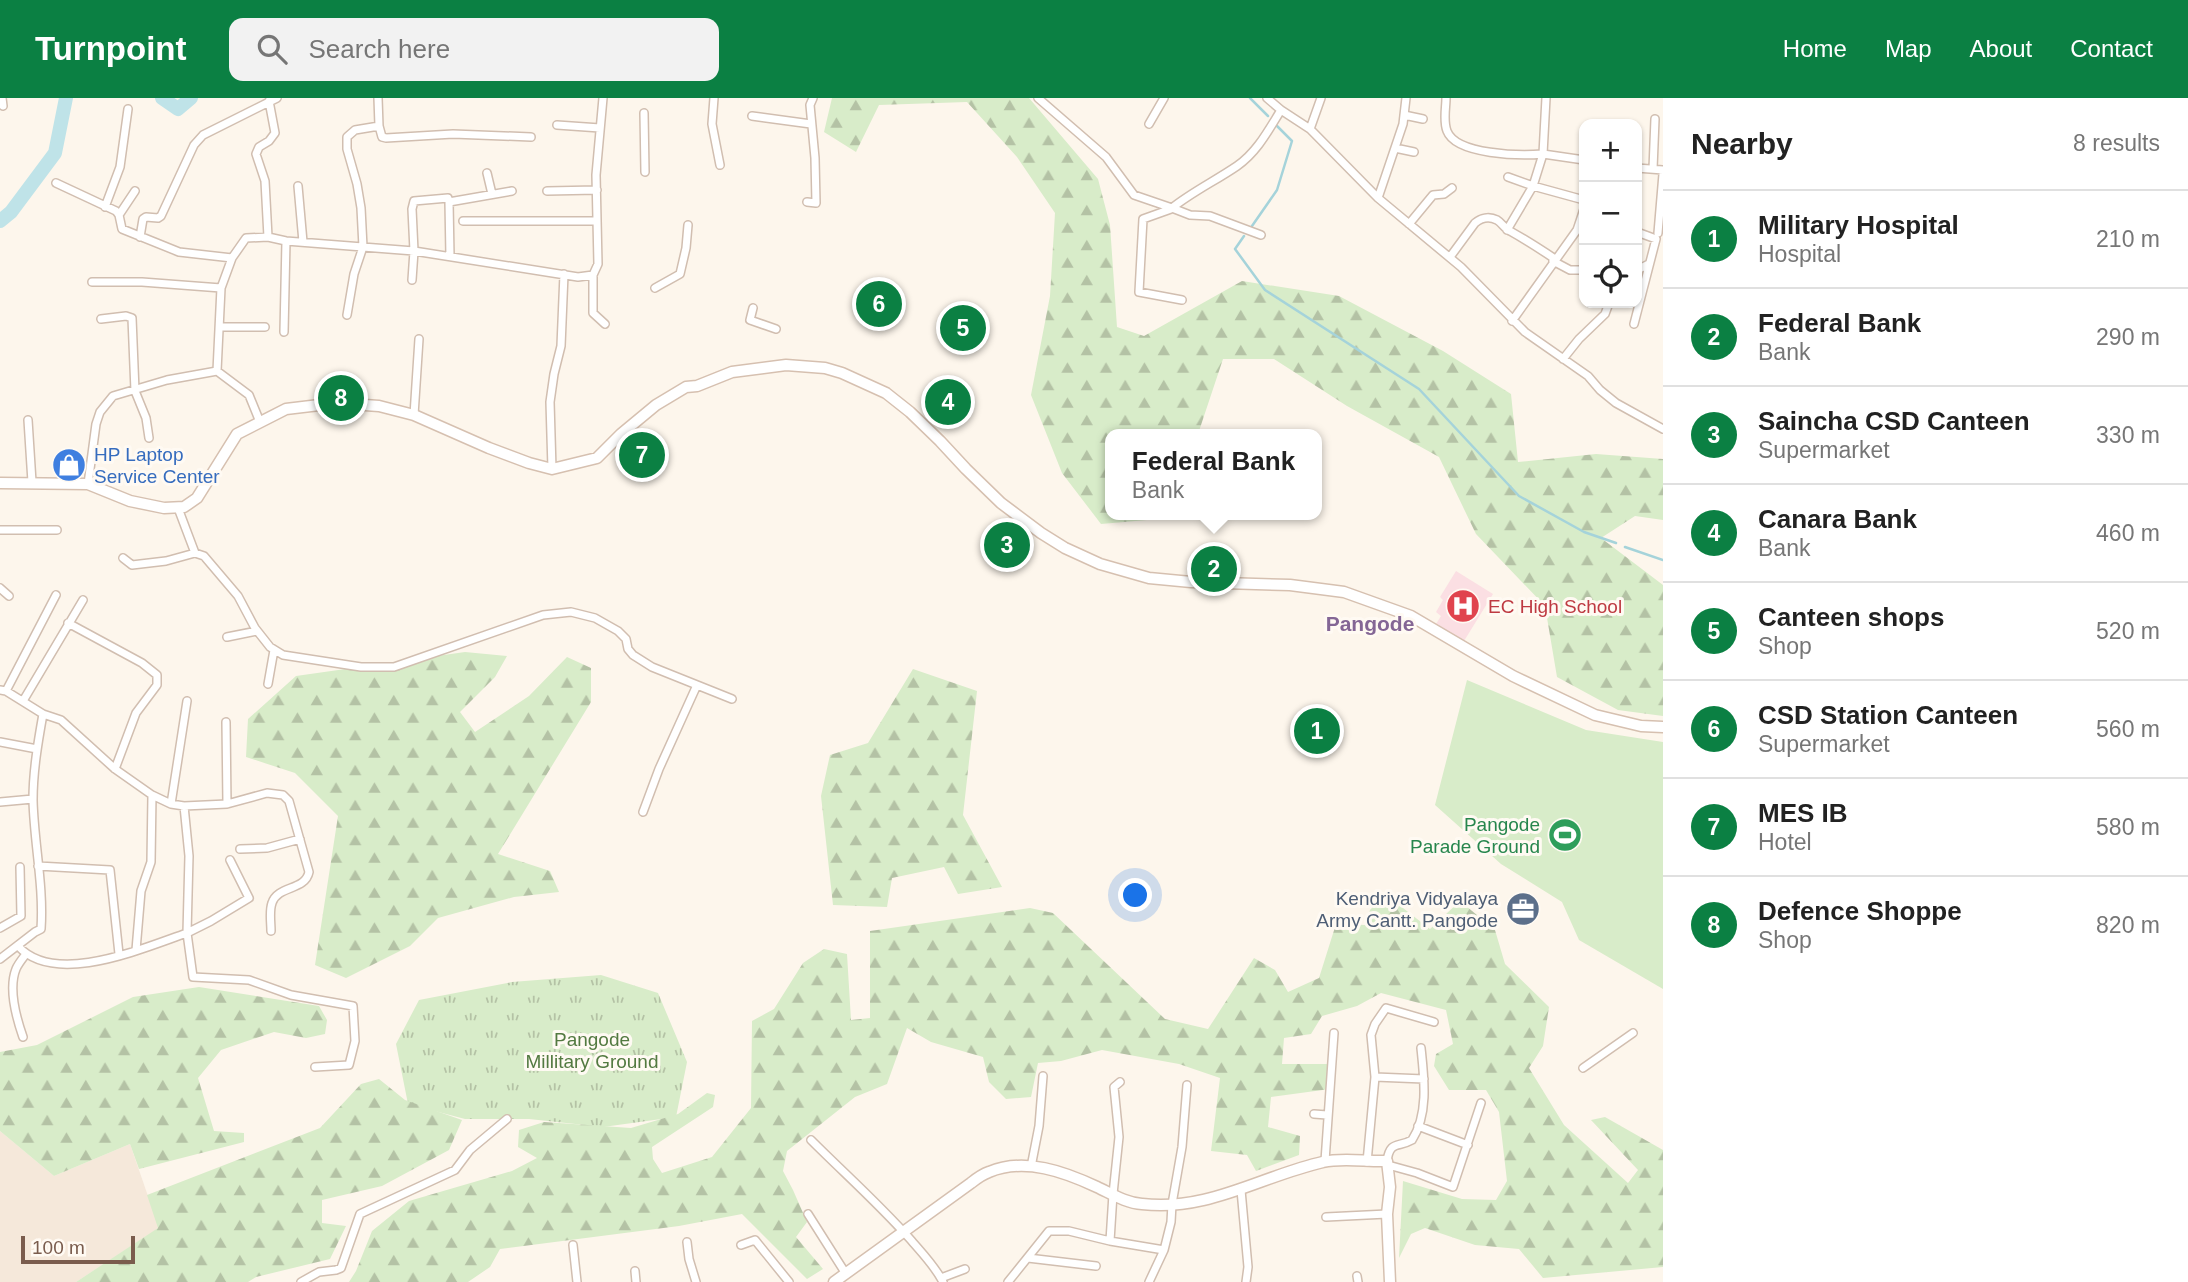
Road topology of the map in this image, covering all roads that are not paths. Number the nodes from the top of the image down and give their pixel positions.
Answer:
1 (378, 98) edge
2 (603, 98) edge
3 (714, 98) edge
4 (813, 98) edge
5 (1038, 98) edge
6 (1164, 98) edge
7 (1267, 98) edge
8 (1321, 98) edge
9 (1406, 98) edge
10 (1446, 98) edge
11 (1546, 98) edge
12 (273, 100) edge
13 (128, 109) dead end
14 (1281, 110) junction
15 (644, 113) dead end
16 (1404, 115) junction
17 (752, 116) dead end
18 (1423, 119) dead end
19 (1656, 119) dead end
20 (811, 124) junction
21 (1149, 124) dead end
22 (557, 125) dead end
23 (379, 127) junction
24 (600, 128) junction
25 (1310, 129) junction
26 (531, 138) dead end
27 (1395, 148) junction
28 (1414, 152) dead end
29 (1543, 154) junction
30 (1579, 159) edge
31 (720, 165) dead end
32 (1642, 168) edge
33 (1653, 169) junction
34 (645, 172) dead end
35 (1663, 172) edge
36 (487, 173) dead end
37 (1508, 177) dead end
38 (56, 183) dead end
39 (298, 186) dead end
40 (1533, 186) junction
41 (1452, 187) dead end
42 (597, 190) junction
43 (135, 191) dead end
44 (512, 191) dead end
45 (547, 191) dead end
46 (492, 194) junction
47 (1377, 198) junction
48 (1579, 199) edge
49 (449, 202) junction
50 (807, 202) dead end
51 (106, 207) junction
52 (1172, 208) junction
53 (119, 215) junction
54 (597, 220) junction
55 (463, 221) dead end
56 (1409, 224) junction
57 (688, 225) dead end
58 (1579, 225) edge
59 (122, 229) junction
60 (1507, 230) junction
61 (1658, 233) dead end
62 (1642, 234) edge
63 (1261, 236) dead end
64 (116, 237) dead end
65 (140, 237) junction
66 (268, 237) junction
67 (286, 241) junction
68 (303, 242) junction
69 (363, 247) junction
70 (414, 251) junction
71 (450, 256) junction
72 (1450, 257) junction
73 (232, 258) junction
74 (1554, 260) junction
75 (1649, 264) junction
76 (1642, 268) edge
77 (1579, 270) edge
78 (564, 274) junction
79 (593, 275) junction
80 (412, 281) dead end
81 (92, 282) dead end
82 (221, 288) junction
83 (655, 288) dead end
84 (1182, 300) dead end
85 (1607, 308) edge
86 (753, 309) dead end
87 (347, 315) dead end
88 (101, 319) dead end
89 (1512, 321) junction
90 (605, 324) dead end
91 (1634, 324) dead end
92 (220, 327) junction
93 (265, 327) dead end
94 (776, 329) dead end
95 (284, 332) dead end
96 (419, 339) dead end
97 (1563, 359) junction
98 (217, 371) junction
99 (135, 391) junction
100 (414, 415) junction
101 (28, 420) dead end
102 (260, 422) junction
103 (1663, 429) edge
104 (149, 438) dead end
105 (552, 469) junction
106 (32, 482) junction
107 (0, 483) edge
108 (88, 484) junction
109 (178, 508) junction
110 (0, 530) edge
111 (57, 530) dead end
112 (195, 553) junction
113 (123, 558) dead end
114 (0, 588) edge
115 (55, 595) dead end
116 (9, 596) dead end
117 (83, 600) dead end
118 (68, 623) junction
119 (257, 631) junction
120 (227, 637) dead end
121 (274, 650) junction
122 (268, 684) dead end
123 (697, 685) junction
124 (3, 690) edge
125 (732, 699) dead end
126 (23, 701) junction
127 (187, 701) dead end
128 (43, 714) junction
129 (226, 722) dead end
130 (1663, 727) edge
131 (0, 742) edge
132 (37, 749) junction
133 (115, 769) junction
134 (152, 796) junction
135 (33, 799) junction
136 (0, 802) edge
137 (171, 804) junction
138 (227, 804) junction
139 (184, 806) junction
140 (643, 812) dead end
141 (300, 839) junction
142 (240, 849) dead end
143 (230, 860) dead end
144 (38, 866) junction
145 (20, 867) dead end
146 (0, 928) edge
147 (271, 931) dead end
148 (187, 933) junction
149 (18, 946) junction
150 (136, 950) junction
151 (26, 954) junction
152 (119, 954) junction
153 (0, 959) edge
154 (1434, 1022) dead end
155 (1334, 1032) dead end
156 (1633, 1033) dead end
157 (23, 1037) dead end
158 (1421, 1048) dead end
159 (315, 1067) dead end
160 (1583, 1068) dead end
161 (1042, 1076) dead end
162 (1375, 1077) junction
163 (1424, 1079) junction
164 (1120, 1082) dead end
165 (1187, 1085) dead end
166 (1481, 1103) dead end
167 (1314, 1114) dead end
168 (1327, 1115) junction
169 (508, 1119) dead end
170 (1419, 1126) junction
171 (811, 1140) dead end
172 (1468, 1145) junction
173 (1325, 1161) junction
174 (1367, 1162) junction
175 (1387, 1163) junction
176 (1031, 1167) junction
177 (1241, 1190) junction
178 (1112, 1194) junction
179 (1172, 1204) junction
180 (808, 1213) dead end
181 (1387, 1214) junction
182 (1326, 1217) dead end
183 (904, 1231) junction
184 (1111, 1241) junction
185 (687, 1242) dead end
186 (573, 1245) dead end
187 (741, 1245) dead end
188 (1164, 1250) junction
189 (1028, 1258) junction
190 (1096, 1266) dead end
191 (964, 1269) dead end
192 (635, 1271) dead end
193 (846, 1274) junction
194 (942, 1280) edge
195 (301, 1282) edge
196 (578, 1282) edge
197 (636, 1282) edge
198 (696, 1282) edge
199 (789, 1282) edge
200 (834, 1282) edge
201 (1008, 1282) edge
202 (1149, 1282) edge
203 (1246, 1282) edge
204 (1390, 1282) edge

1 - 23 street
2 - 24 street
3 - 31 street
4 - 20 street
5 - 52 street
6 - 21 street
7 - 14 street
8 - 25 street
9 - 16 street
10 - 29 street
11 - 29 street
12 - 65 street
12 - 66 street
13 - 51 street
14 - 25 street
14 - 52 street
15 - 34 street
16 - 18 street
16 - 27 street
17 - 20 street
19 - 33 street
20 - 50 street
22 - 24 street
23 - 26 street
23 - 69 street
24 - 42 street
25 - 47 street
27 - 28 street
27 - 47 street
29 - 30 street
29 - 40 street
32 - 33 street
33 - 35 street
35 - 61 street
36 - 46 street
37 - 40 street
38 - 51 street
39 - 68 street
40 - 48 street
40 - 60 street
41 - 56 street
42 - 45 street
42 - 54 street
43 - 53 street
44 - 46 street
46 - 49 street
47 - 56 street
49 - 70 street
49 - 71 street
51 - 53 street
52 - 63 street
52 - 84 street
53 - 59 street
54 - 55 street
54 - 79 street
56 - 72 street
57 - 83 street
58 - 74 street
59 - 64 street
59 - 65 street
60 - 72 street
60 - 74 street
62 - 75 street
65 - 73 street
66 - 67 street
66 - 73 street
67 - 68 street
67 - 95 street
68 - 69 street
69 - 70 street
69 - 87 street
70 - 71 street
70 - 80 street
71 - 78 street
72 - 89 street
73 - 82 street
74 - 77 street
74 - 89 street
75 - 76 street
75 - 91 street
78 - 79 street
78 - 105 street
79 - 90 street
81 - 82 street
82 - 92 street
85 - 97 street
86 - 94 street
88 - 99 street
89 - 97 street
92 - 93 street
92 - 98 street
96 - 100 street
97 - 103 street
98 - 99 street
98 - 102 street
99 - 104 street
99 - 108 street
100 - 102 main road
100 - 105 main road
101 - 106 street
102 - 109 main road
105 - 130 main road
106 - 107 main road
106 - 108 main road
108 - 109 main road
109 - 112 street
110 - 111 street
112 - 113 street
112 - 119 street
114 - 116 street
115 - 124 street
117 - 118 street
118 - 126 street
118 - 133 street
119 - 120 street
119 - 121 street
121 - 122 street
121 - 123 street
123 - 125 street
123 - 140 street
124 - 126 street
126 - 128 street
127 - 137 street
128 - 132 street
128 - 133 street
129 - 138 street
131 - 132 street
132 - 135 street
133 - 134 street
134 - 137 street
134 - 150 street
135 - 136 street
135 - 144 street
137 - 139 street
138 - 139 street
138 - 141 street
139 - 148 street
141 - 142 street
141 - 147 street
143 - 148 street
144 - 149 street
144 - 152 street
145 - 146 street
148 - 150 street
148 - 159 street
149 - 151 street
149 - 153 street
150 - 152 street
151 - 152 street
151 - 157 street
154 - 162 street
155 - 168 street
156 - 160 street
158 - 163 street
161 - 176 street
162 - 163 street
162 - 174 street
163 - 170 street
164 - 178 street
165 - 179 street
166 - 172 street
167 - 168 street
168 - 173 street
169 - 195 street
170 - 172 street
170 - 175 street
171 - 183 street
172 - 175 street
173 - 174 main road
173 - 177 main road
174 - 175 main road
175 - 181 main road
176 - 178 main road
176 - 183 main road
177 - 179 main road
177 - 203 street
178 - 179 main road
178 - 184 street
179 - 188 street
180 - 193 street
181 - 182 street
181 - 204 main road
183 - 193 main road
183 - 194 street
184 - 188 street
184 - 189 street
185 - 198 street
186 - 196 street
187 - 199 street
188 - 202 street
189 - 190 street
189 - 201 street
191 - 194 street
192 - 197 street
193 - 200 main road

